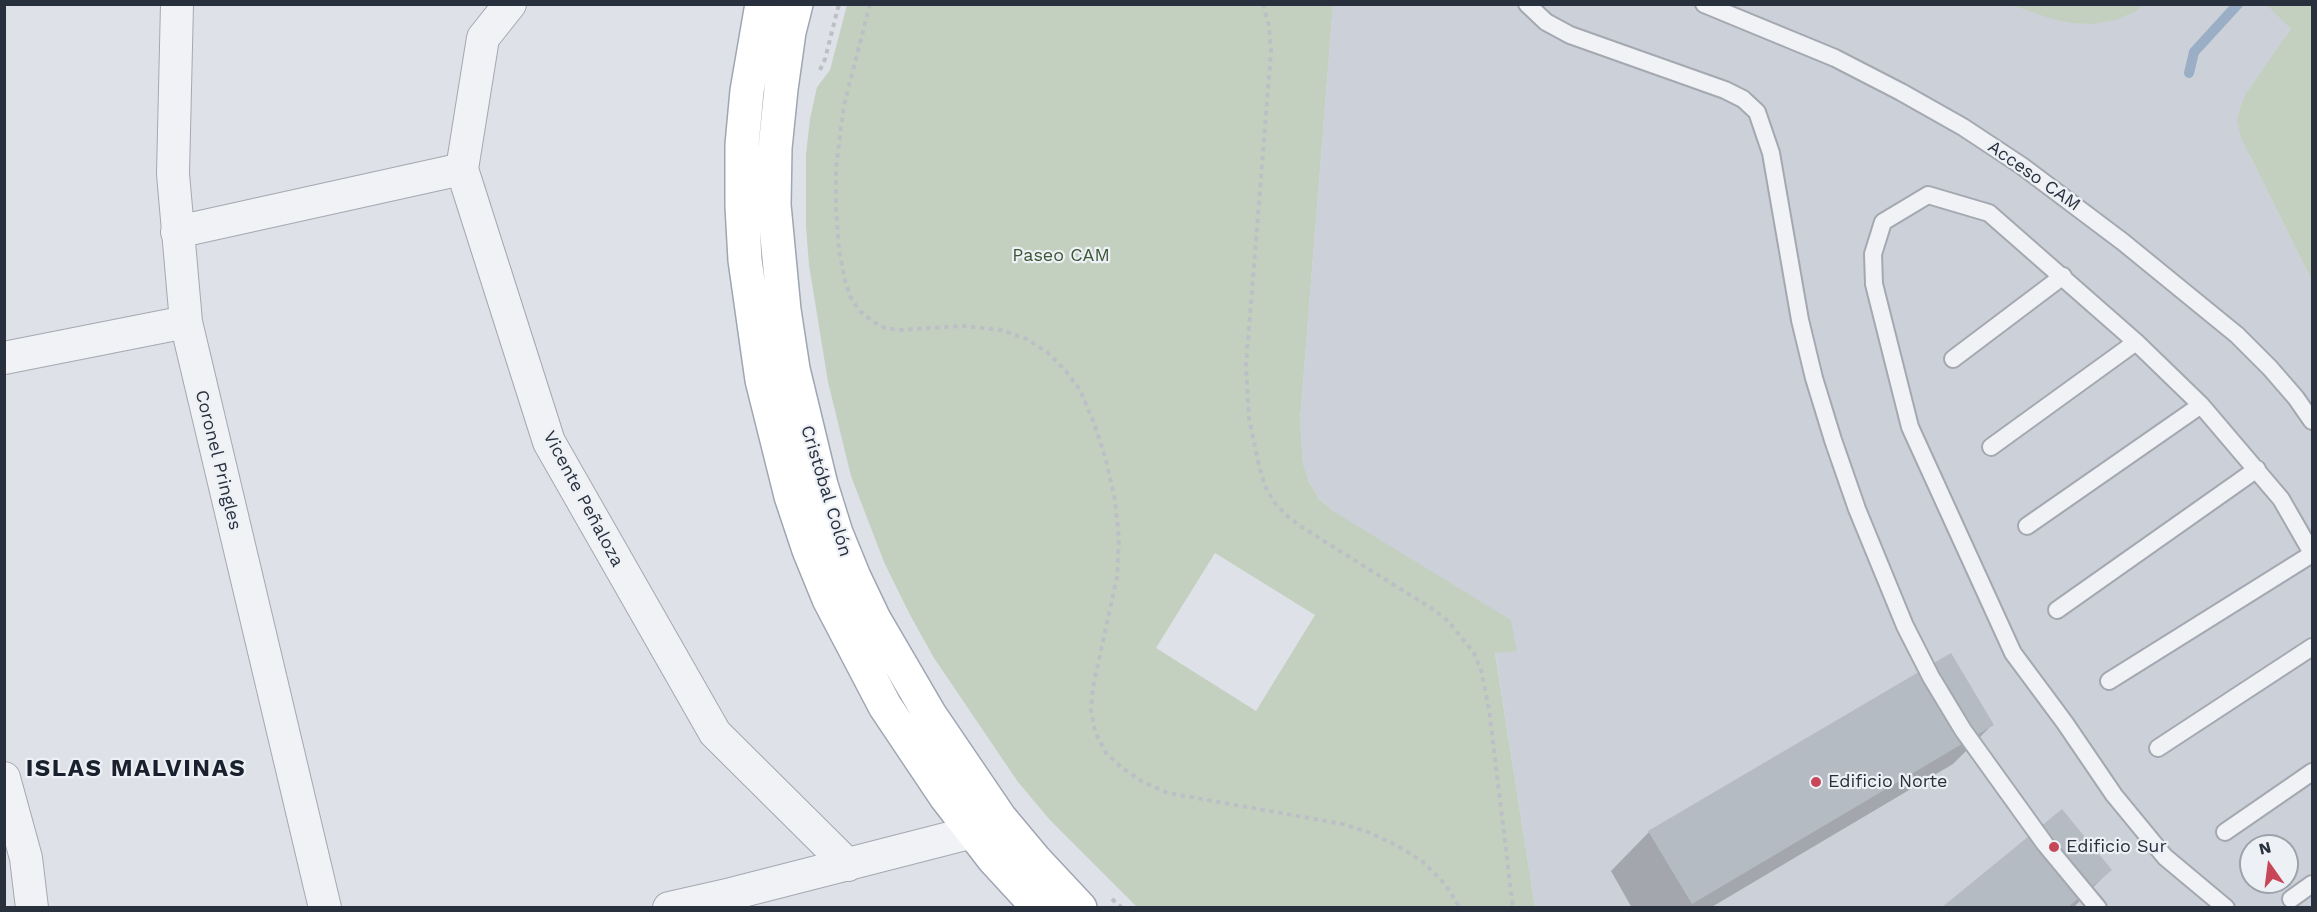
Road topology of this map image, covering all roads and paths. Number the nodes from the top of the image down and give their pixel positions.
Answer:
1 (177, 4) edge
2 (510, 4) edge
3 (762, 4) edge
4 (796, 4) edge
5 (839, 4) edge
6 (870, 4) edge
7 (1263, 4) edge
8 (1527, 4) edge
9 (1704, 4) edge
10 (816, 75) dead end
11 (462, 169) junction
12 (177, 232) junction
13 (2063, 276) junction
14 (186, 322) junction
15 (2136, 342) junction
16 (4, 358) edge
17 (1953, 359) dead end
18 (2201, 405) junction
19 (2313, 421) edge
20 (1991, 447) dead end
21 (2257, 469) junction
22 (2026, 526) dead end
23 (2313, 553) edge
24 (2057, 610) dead end
25 (2313, 647) edge
26 (2109, 681) dead end
27 (2158, 748) dead end
28 (2313, 772) edge
29 (4, 778) edge
30 (973, 832) junction
31 (2225, 832) dead end
32 (848, 865) junction
33 (2313, 884) edge
34 (2291, 899) dead end
35 (1094, 901) edge
36 (32, 908) edge
37 (325, 908) edge
38 (669, 908) edge
39 (1039, 908) edge
40 (1122, 908) edge
41 (1460, 908) edge
42 (1513, 908) edge
43 (2098, 908) edge
44 (2226, 908) edge

1 - 12 street, Coronel Pringles
2 - 11 street, Vicente Peñaloza
3 - 30 main road, Cristóbal Colón
4 - 35 main road, Cristóbal Colón
5 - 10 path
6 - 41 path
7 - 42 path
8 - 43 lane
9 - 19 lane, Acceso CAM
11 - 12 street
11 - 32 street, Vicente Peñaloza
12 - 14 street, Coronel Pringles
13 - 15 lane
13 - 17 lane
13 - 44 lane
14 - 16 street
14 - 37 street, Coronel Pringles
15 - 18 lane
15 - 20 lane
18 - 21 lane
18 - 22 lane
21 - 23 lane
21 - 24 lane
23 - 26 lane
25 - 27 lane
28 - 31 lane
29 - 36 street
30 - 32 street
30 - 39 main road, Cristóbal Colón
32 - 38 street
33 - 34 lane
35 - 40 path

